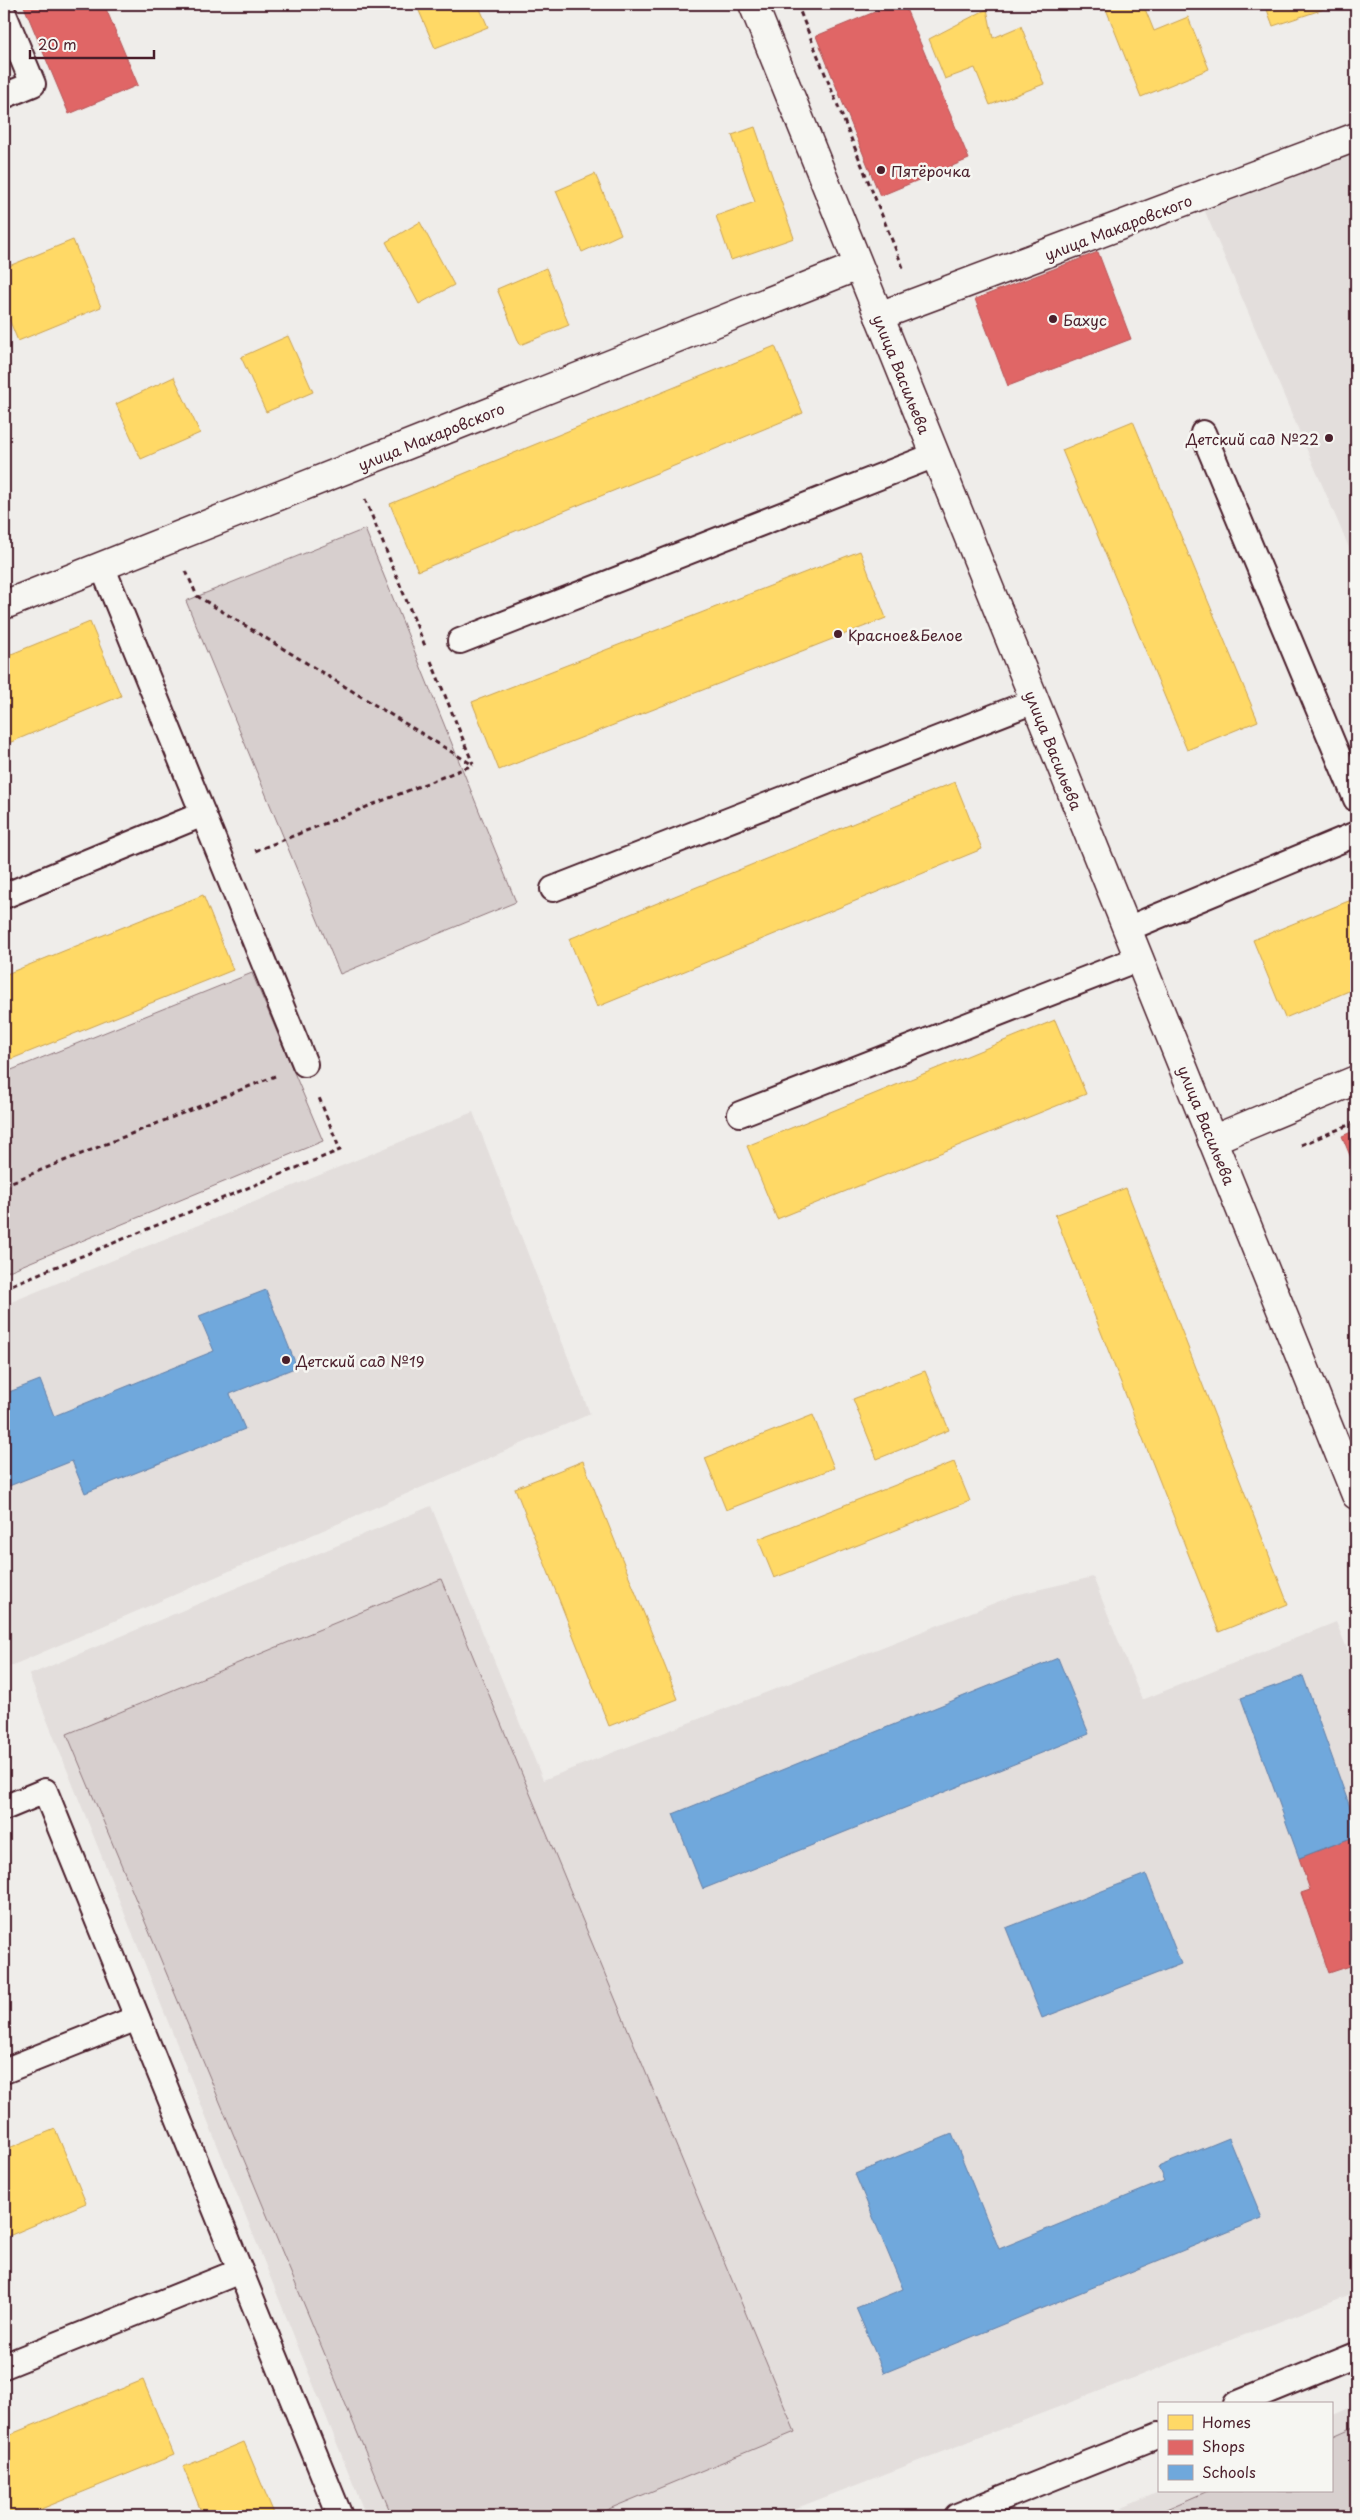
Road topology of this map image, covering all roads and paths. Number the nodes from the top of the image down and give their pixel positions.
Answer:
1 (753, 4) edge
2 (797, 4) edge
3 (4, 14) edge
4 (4, 96) edge
5 (1356, 137) edge
6 (858, 266) junction
7 (917, 302) junction
8 (879, 316) junction
9 (1203, 433) dead end
10 (935, 455) junction
11 (364, 497) dead end
12 (102, 566) junction
13 (184, 568) dead end
14 (4, 605) edge
15 (460, 641) dead end
16 (1034, 701) junction
17 (473, 765) junction
18 (1356, 799) edge
19 (203, 814) junction
20 (1356, 834) edge
21 (223, 864) junction
22 (553, 888) dead end
23 (4, 896) edge
24 (1127, 929) junction
25 (1140, 958) junction
26 (305, 1064) junction
27 (1356, 1080) edge
28 (740, 1114) dead end
29 (1356, 1122) edge
30 (1212, 1140) junction
31 (1301, 1145) dead end
32 (4, 1185) edge
33 (4, 1288) edge
34 (1356, 1495) edge
35 (4, 1808) edge
36 (137, 2018) junction
37 (4, 2071) edge
38 (240, 2271) junction
39 (1356, 2355) edge
40 (4, 2366) edge
41 (1241, 2402) edge
42 (1158, 2435) edge
43 (340, 2516) edge
44 (957, 2516) edge

1 - 6 street, улица Васильева
2 - 7 path
3 - 4 lane
5 - 7 street, улица Макаровского
6 - 8 street, улица Васильева
6 - 12 street, улица Макаровского
7 - 8 street, улица Макаровского
8 - 10 street, улица Васильева
9 - 18 lane
10 - 15 lane
10 - 16 street, улица Васильева
11 - 17 path
12 - 14 street, улица Макаровского
12 - 19 lane
13 - 17 path
16 - 22 lane
16 - 24 street, улица Васильева
17 - 21 path
19 - 21 lane
19 - 23 lane
20 - 24 lane
21 - 26 lane
24 - 25 street, улица Васильева
25 - 28 lane
25 - 30 street, улица Васильева
26 - 32 path
26 - 33 path
27 - 30 street
29 - 31 path
30 - 34 street, улица Васильева
35 - 36 lane
36 - 37 lane
36 - 38 lane
38 - 40 lane
38 - 43 lane
39 - 41 lane
42 - 44 lane

